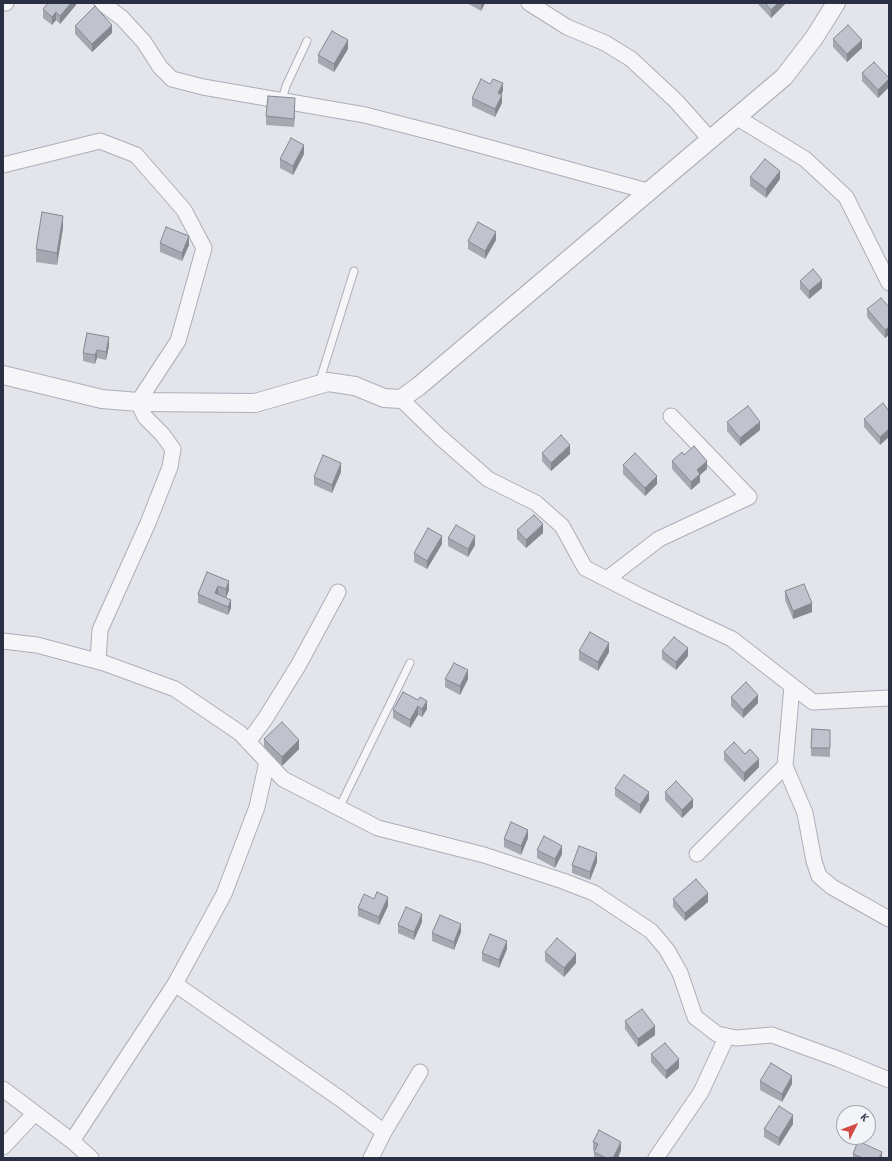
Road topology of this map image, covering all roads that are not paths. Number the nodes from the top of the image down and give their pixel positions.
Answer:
1 (3, 3) edge
2 (6, 3) edge
3 (102, 3) edge
4 (529, 3) edge
5 (836, 3) edge
6 (307, 41) dead end
7 (282, 100) junction
8 (736, 117) junction
9 (710, 139) junction
10 (3, 165) edge
11 (647, 191) junction
12 (354, 270) dead end
13 (889, 283) edge
14 (3, 375) edge
15 (318, 384) junction
16 (401, 399) junction
17 (138, 402) junction
18 (671, 416) dead end
19 (607, 579) junction
20 (338, 592) dead end
21 (3, 641) edge
22 (98, 661) junction
23 (410, 663) dead end
24 (792, 686) junction
25 (889, 698) edge
26 (248, 742) junction
27 (267, 762) junction
28 (785, 766) junction
29 (339, 809) junction
30 (697, 854) dead end
31 (889, 919) edge
32 (175, 984) junction
33 (727, 1036) junction
34 (420, 1072) dead end
35 (889, 1080) edge
36 (3, 1089) edge
37 (35, 1113) junction
38 (384, 1132) junction
39 (72, 1141) junction
40 (3, 1147) edge
41 (91, 1158) edge
42 (371, 1158) edge
43 (656, 1158) edge

1 - 2 street
3 - 7 street
4 - 9 street
5 - 8 street
6 - 7 lane
7 - 11 street
8 - 9 street
8 - 13 street
9 - 11 street
10 - 17 street
11 - 16 street
12 - 15 lane
14 - 17 street
15 - 16 street
15 - 17 street
16 - 19 street
17 - 22 street
18 - 19 street
19 - 24 street
20 - 26 street
21 - 22 street
22 - 26 street
23 - 29 lane
24 - 25 street
24 - 28 street
26 - 27 street
27 - 29 street
27 - 32 street
28 - 30 street
28 - 31 street
29 - 33 street
32 - 38 street
32 - 39 street
33 - 35 street
33 - 43 street
34 - 38 street
36 - 37 street
37 - 39 street
37 - 40 street
38 - 42 street
39 - 41 street

